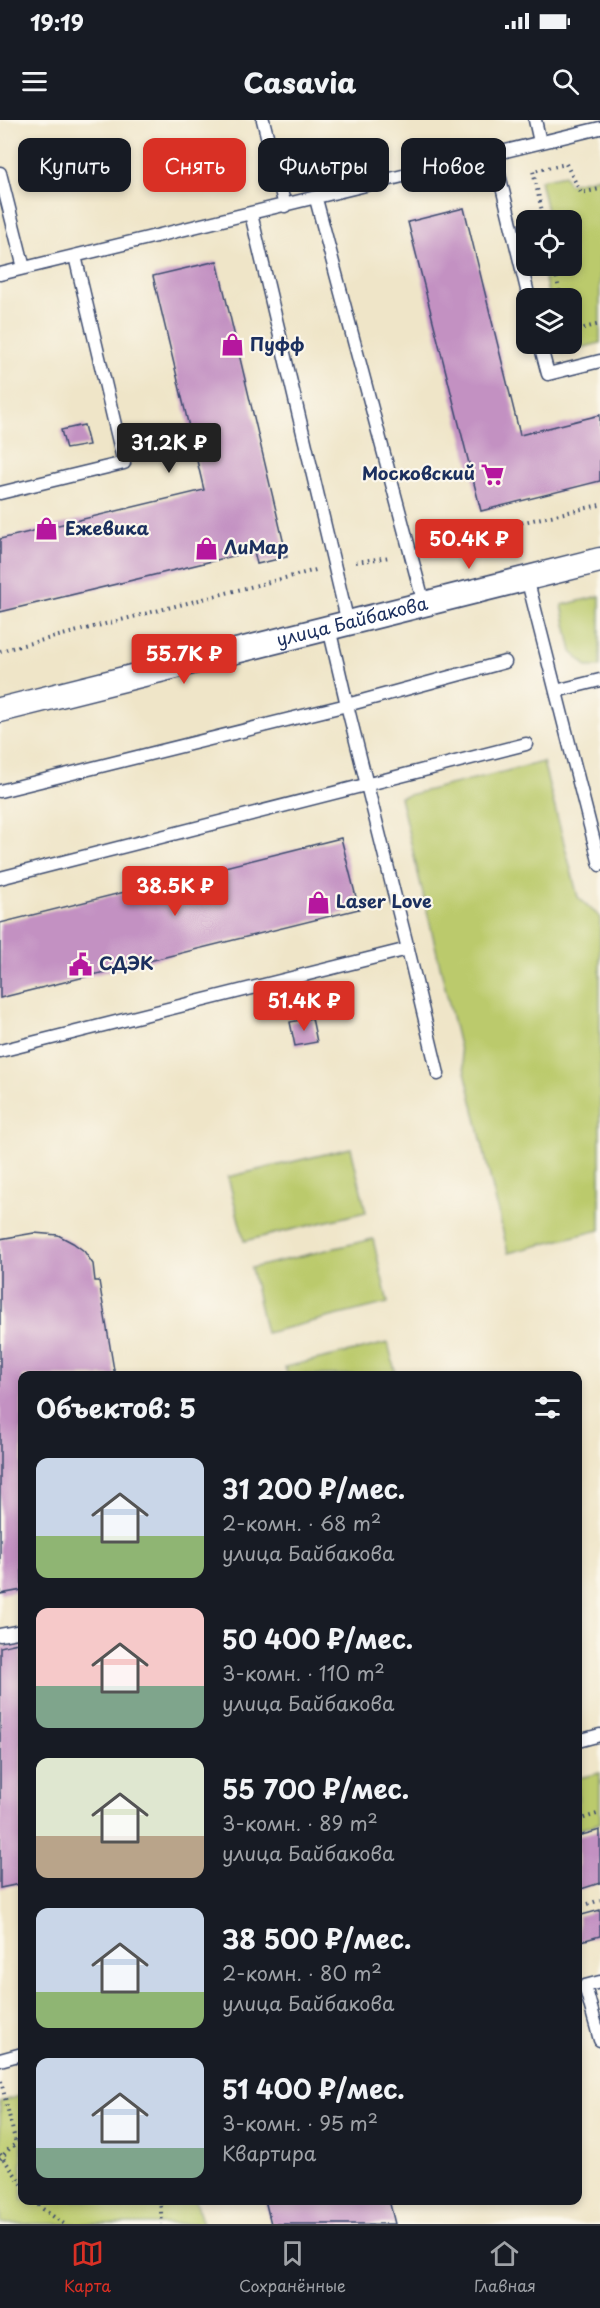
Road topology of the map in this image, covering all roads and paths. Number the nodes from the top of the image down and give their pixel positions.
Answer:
1 (263, 120) edge
2 (535, 120) edge
3 (600, 128) edge
4 (540, 142) junction
5 (506, 151) edge
6 (0, 173) edge
7 (401, 178) edge
8 (600, 189) edge
9 (503, 192) edge
10 (316, 199) junction
11 (285, 206) junction
12 (542, 210) edge
13 (251, 214) junction
14 (75, 256) junction
15 (24, 268) junction
16 (0, 274) edge
17 (527, 288) edge
18 (600, 324) edge
19 (582, 328) edge
20 (543, 354) edge
21 (600, 361) edge
22 (0, 492) edge
23 (600, 505) edge
24 (410, 553) junction
25 (600, 560) edge
26 (334, 566) junction
27 (527, 578) junction
28 (424, 604) junction
29 (339, 625) junction
30 (0, 651) edge
31 (505, 662) dead end
32 (600, 680) edge
33 (556, 692) junction
34 (347, 705) junction
35 (0, 710) edge
36 (526, 744) dead end
37 (367, 786) junction
38 (0, 790) edge
39 (600, 865) edge
40 (0, 878) edge
41 (408, 949) junction
42 (0, 1051) edge
43 (438, 1074) dead end
44 (18, 1632) edge
45 (0, 1635) edge
46 (600, 1735) edge
47 (582, 1740) edge
48 (600, 1813) edge
49 (582, 1819) edge
50 (600, 1900) edge
51 (588, 1904) dead end
52 (600, 1982) edge
53 (600, 2040) edge
54 (18, 2055) edge
55 (0, 2060) edge
56 (0, 2076) edge
57 (16, 2144) joint
58 (1, 2156) edge
59 (18, 2179) edge
60 (39, 2205) edge
61 (160, 2205) edge
62 (64, 2224) edge
63 (162, 2224) edge

1 - 11 lane
2 - 4 lane
3 - 4 lane
4 - 5 lane
6 - 15 lane
7 - 10 lane
8 - 12 path
9 - 17 lane
10 - 11 lane
10 - 24 lane
11 - 13 lane
13 - 14 lane
13 - 26 lane
14 - 15 lane
14 - 22 lane
15 - 16 lane
18 - 19 path
20 - 21 lane
23 - 24 path
24 - 26 path
24 - 28 lane
25 - 27 street, улица Байбакова
26 - 29 lane
26 - 30 path
27 - 28 street, улица Байбакова
27 - 33 lane
28 - 29 street, улица Байбакова
29 - 34 lane
29 - 35 street, улица Байбакова
31 - 34 lane
32 - 33 lane
33 - 39 lane
34 - 37 lane
34 - 38 lane
36 - 37 lane
37 - 40 lane
37 - 41 lane
41 - 42 lane
41 - 43 lane
44 - 45 lane
46 - 47 lane
48 - 49 path
50 - 51 path
52 - 53 lane
54 - 55 lane
56 - 57 path
57 - 58 path
58 - 59 path
60 - 62 path
61 - 63 path

